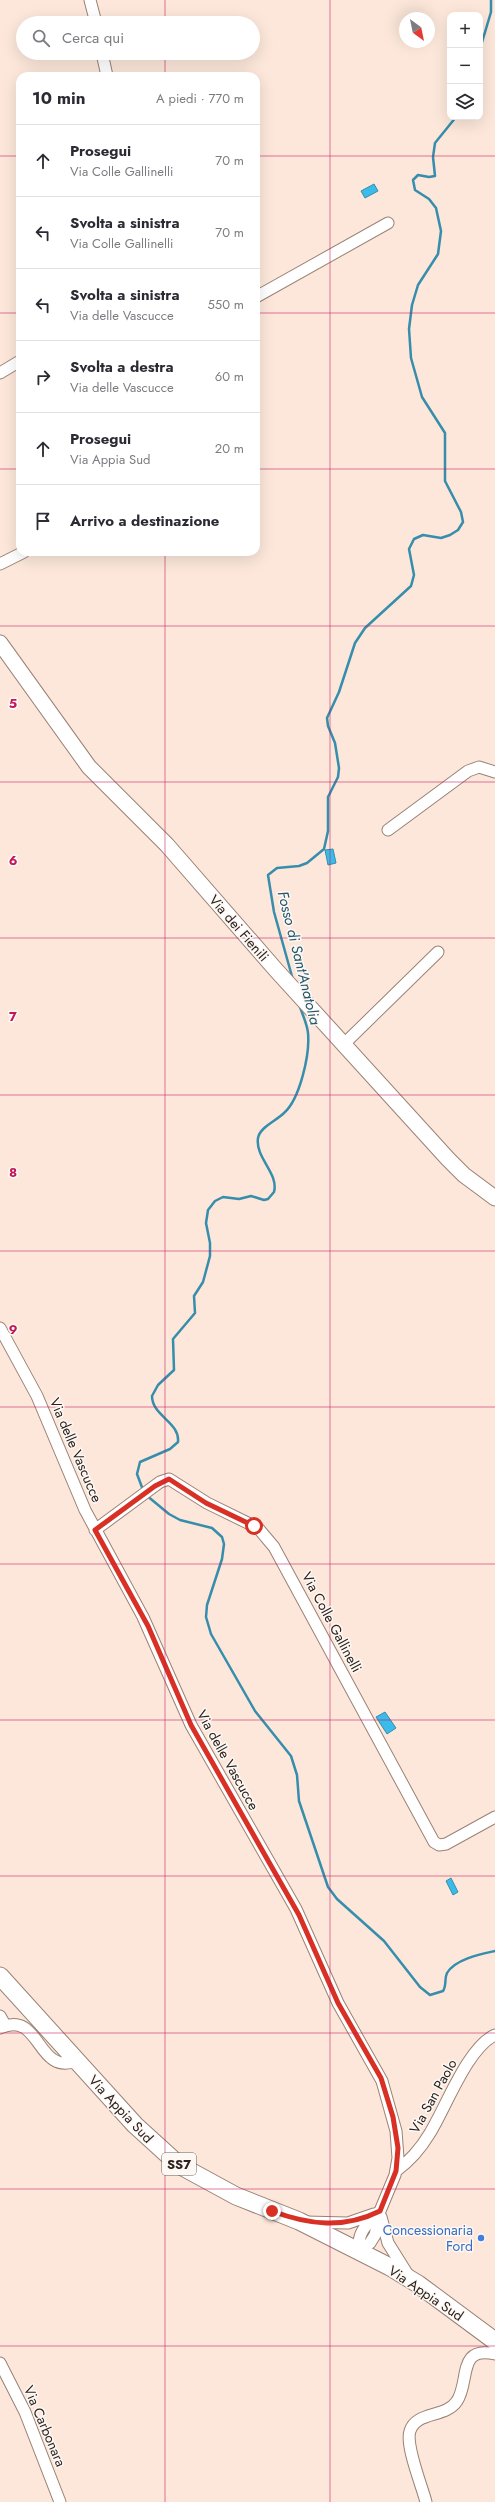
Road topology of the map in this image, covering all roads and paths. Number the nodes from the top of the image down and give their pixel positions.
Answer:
1 (90, 0) edge
2 (94, 16) edge
3 (104, 60) edge
4 (106, 72) edge
5 (388, 223) dead end
6 (260, 295) edge
7 (16, 363) edge
8 (0, 373) edge
9 (16, 556) edge
10 (0, 564) edge
11 (0, 643) edge
12 (495, 772) edge
13 (388, 830) dead end
14 (438, 952) dead end
15 (344, 1044) junction
16 (495, 1198) edge
17 (0, 1328) edge
18 (95, 1530) junction
19 (495, 1817) edge
20 (0, 1977) edge
21 (2, 2023) edge
22 (495, 2035) edge
23 (76, 2061) junction
24 (396, 2171) junction
25 (380, 2211) junction
26 (299, 2221) junction
27 (360, 2251) junction
28 (411, 2280) junction
29 (495, 2341) edge
30 (495, 2354) edge
31 (0, 2364) edge
32 (60, 2502) edge
33 (426, 2502) edge

1 - 2 street
3 - 4 street
5 - 6 street
7 - 8 street
9 - 10 street
11 - 15 street, Via dei Fienili
12 - 13 street
14 - 15 street
15 - 16 street, Via dei Fienili
17 - 18 street, Via delle Vascucce
18 - 19 street, Via Colle Gallinelli
18 - 24 street, Via delle Vascucce
20 - 23 main road, Via Appia Sud / SS7
21 - 23 street
22 - 24 street, Via San Paolo
23 - 26 main road, Via Appia Sud / SS7
24 - 25 street, Via delle Vascucce
25 - 26 street
25 - 27 street, Via delle Vascucce
25 - 28 street
26 - 27 main road, Via Appia Sud / SS7
27 - 28 main road, Via Appia Sud / SS7
28 - 29 main road, Via Appia Sud / SS7
30 - 33 street
31 - 32 street, Via Carbonara

